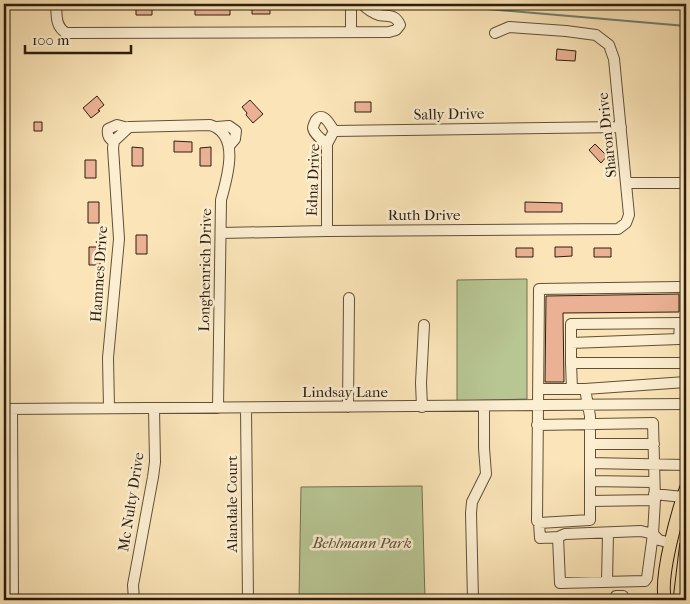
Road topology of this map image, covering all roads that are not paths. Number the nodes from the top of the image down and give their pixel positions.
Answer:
1 (56, 4) edge
2 (351, 4) edge
3 (362, 4) edge
4 (351, 32) junction
5 (495, 33) dead end
6 (621, 127) junction
7 (334, 131) junction
8 (327, 144) junction
9 (228, 146) joint
10 (627, 183) junction
11 (686, 183) edge
12 (626, 223) joint
13 (327, 231) junction
14 (221, 233) junction
15 (679, 287) dead end
16 (349, 298) dead end
17 (424, 325) dead end
18 (571, 343) junction
19 (572, 363) junction
20 (686, 363) edge
21 (686, 382) edge
22 (539, 389) junction
23 (572, 389) junction
24 (586, 389) junction
25 (686, 404) edge
26 (652, 405) junction
27 (538, 406) junction
28 (587, 406) junction
29 (348, 407) junction
30 (422, 407) junction
31 (484, 407) junction
32 (109, 408) junction
33 (154, 408) junction
34 (218, 408) junction
35 (246, 408) junction
36 (8, 409) edge
37 (590, 423) junction
38 (653, 424) junction
39 (537, 425) junction
40 (590, 444) junction
41 (654, 444) junction
42 (590, 462) junction
43 (654, 465) junction
44 (686, 465) edge
45 (590, 481) junction
46 (654, 482) junction
47 (685, 493) edge
48 (655, 497) junction
49 (590, 501) junction
50 (540, 523) junction
51 (608, 532) junction
52 (653, 534) junction
53 (558, 537) junction
54 (671, 543) junction
55 (686, 546) edge
56 (647, 574) junction
57 (666, 576) junction
58 (607, 582) junction
59 (681, 597) edge
60 (662, 599) edge
61 (13, 600) edge
62 (134, 600) edge
63 (248, 600) edge
64 (472, 600) edge

1 - 4 street
2 - 4 street
3 - 4 street
5 - 6 street, Sharon Drive
6 - 7 street, Sally Drive
6 - 10 street, Sharon Drive
7 - 8 street, Edna Drive
7 - 8 street
8 - 13 street, Edna Drive
9 - 14 street, Longhenrich Drive
9 - 32 street, Hammes Drive
10 - 11 street
10 - 12 street, Sharon Drive
12 - 13 street, Ruth Drive
13 - 14 street, Ruth Drive
14 - 34 street, Longhenrich Drive
15 - 22 street
16 - 29 street
17 - 30 street
18 - 18 street
18 - 19 street
19 - 20 street
19 - 23 street
21 - 24 street
22 - 23 street
22 - 27 street
23 - 24 street
24 - 28 street
25 - 26 street, Lindsay Lane
26 - 28 street, Lindsay Lane
26 - 38 street
27 - 28 street, Lindsay Lane
27 - 31 street, Lindsay Lane
27 - 39 street
28 - 37 street
29 - 30 street, Lindsay Lane
29 - 35 street, Lindsay Lane
30 - 31 street, Lindsay Lane
31 - 64 street
32 - 33 street, Lindsay Lane
32 - 36 street, Lindsay Lane
33 - 34 street, Lindsay Lane
33 - 62 street, Mc Nulty Drive
34 - 35 street, Lindsay Lane
35 - 63 street, Alandale Court
36 - 61 street
37 - 38 street
37 - 39 street
37 - 40 street
38 - 41 street
39 - 50 street
40 - 41 street
40 - 42 street
41 - 43 street
42 - 43 street
42 - 45 street
43 - 44 street
43 - 46 street
45 - 46 street
45 - 49 street
46 - 48 street
47 - 48 street
47 - 54 main road
48 - 49 street
48 - 52 street
49 - 50 street
50 - 53 street
51 - 52 street
51 - 53 street
51 - 58 street
52 - 54 street
52 - 56 street
53 - 58 street
54 - 57 main road
55 - 59 main road
56 - 57 street
56 - 58 street
57 - 60 main road

